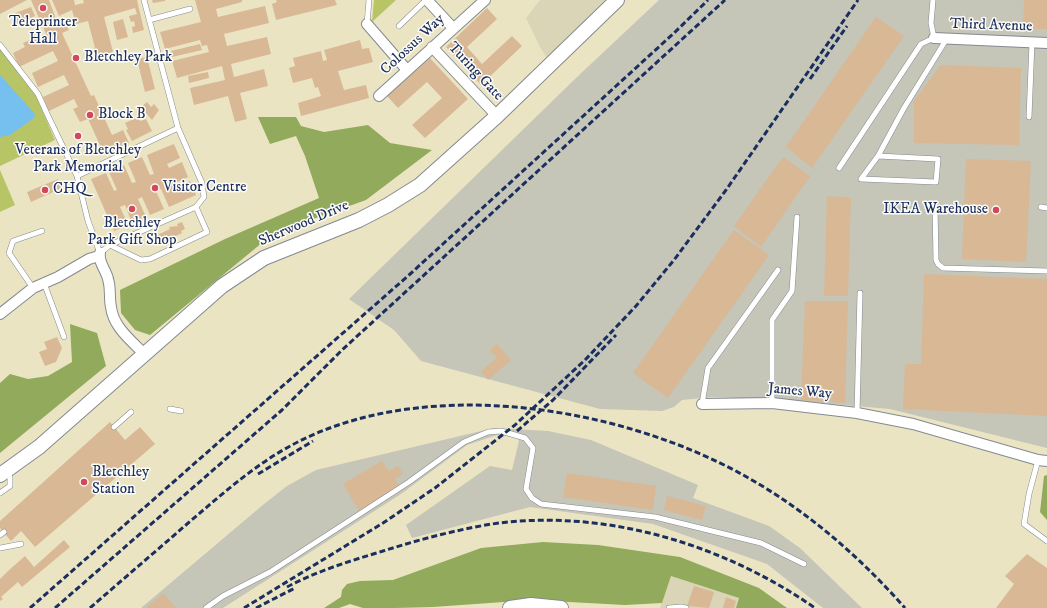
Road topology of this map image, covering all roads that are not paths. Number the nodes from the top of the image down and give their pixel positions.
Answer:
1 (144, 0) edge
2 (369, 0) edge
3 (426, 0) edge
4 (485, 0) edge
5 (617, 0) edge
6 (933, 0) edge
7 (190, 9) dead end
8 (149, 20) junction
9 (367, 24) joint
10 (399, 26) dead end
11 (453, 28) junction
12 (934, 38) junction
13 (946, 40) junction
14 (1032, 42) junction
15 (1047, 43) edge
16 (0, 45) edge
17 (432, 47) junction
18 (407, 70) junction
19 (379, 96) dead end
20 (497, 116) junction
21 (1029, 117) dead end
22 (178, 128) junction
23 (878, 156) junction
24 (839, 168) dead end
25 (77, 176) junction
26 (936, 205) dead end
27 (196, 207) junction
28 (797, 217) dead end
29 (42, 231) dead end
30 (110, 245) junction
31 (99, 254) junction
32 (778, 270) dead end
33 (1047, 271) edge
34 (44, 283) junction
35 (33, 288) junction
36 (860, 293) dead end
37 (0, 314) edge
38 (64, 337) dead end
39 (145, 355) junction
40 (772, 403) junction
41 (702, 404) joint
42 (170, 409) dead end
43 (181, 411) dead end
44 (131, 412) dead end
45 (857, 412) junction
46 (114, 427) dead end
47 (1042, 461) edge
48 (2, 473) edge
49 (0, 493) edge
50 (1047, 541) edge
51 (21, 544) dead end
52 (0, 548) edge
53 (804, 564) dead end
54 (206, 608) edge
55 (510, 608) edge
56 (561, 608) edge
57 (670, 608) edge
58 (686, 608) edge

1 - 8 lane
2 - 9 lane
3 - 10 lane
3 - 11 street
4 - 11 street, Colossus Way
5 - 20 street, Sherwood Drive
6 - 12 lane
7 - 8 lane
8 - 22 lane
9 - 18 street
11 - 17 street, Colossus Way
12 - 13 street, Third Avenue
12 - 24 lane
13 - 14 street, Third Avenue
13 - 23 lane
14 - 15 street, Third Avenue
14 - 21 lane
16 - 25 lane
17 - 18 street, Colossus Way
17 - 20 street, Turing Gate
18 - 19 street, Colossus Way
20 - 39 street, Sherwood Drive
22 - 25 lane
22 - 27 lane
23 - 23 lane
25 - 31 lane
26 - 33 lane
27 - 30 lane
27 - 30 lane
28 - 40 lane
29 - 35 lane
30 - 31 lane
31 - 34 street
31 - 39 street
32 - 41 lane, James Way
34 - 35 street
34 - 38 lane
35 - 37 street
36 - 45 lane
39 - 48 street, Sherwood Drive
40 - 41 street, James Way
40 - 45 street, James Way
42 - 43 lane
44 - 46 lane
45 - 47 street, James Way
47 - 50 lane
48 - 49 lane
51 - 52 lane
53 - 54 lane
55 - 56 street
57 - 58 lane

